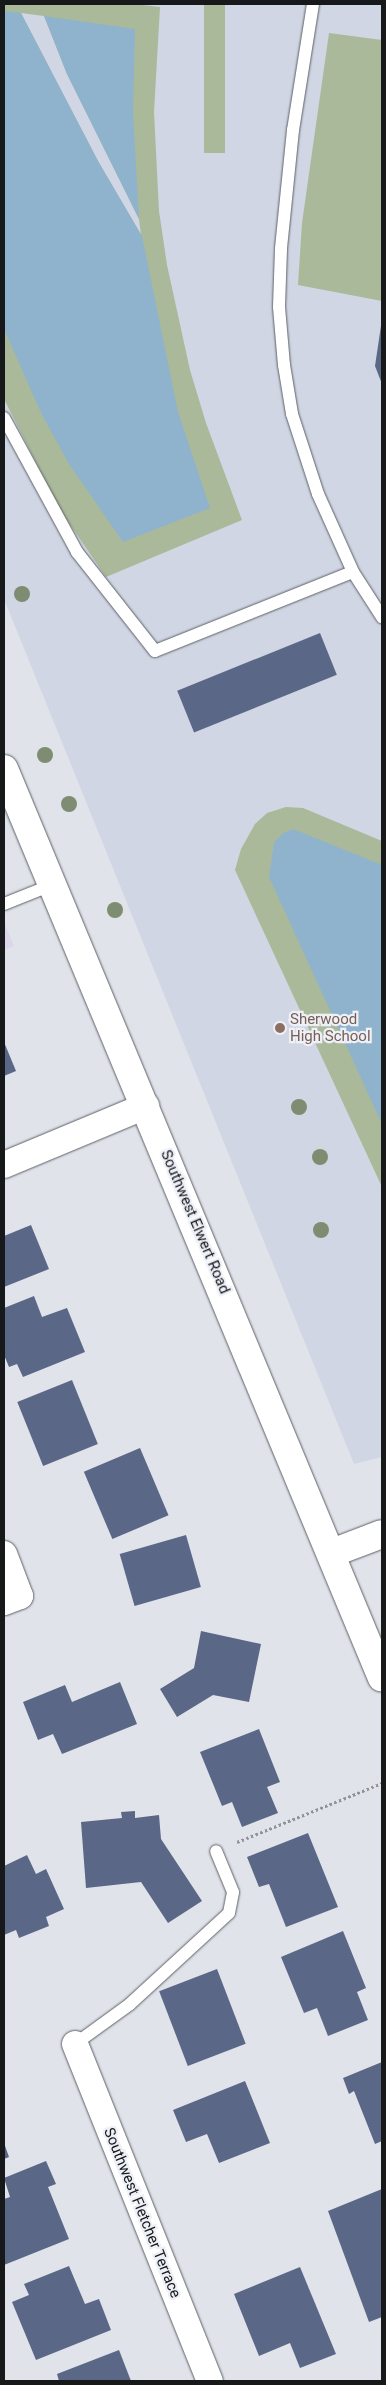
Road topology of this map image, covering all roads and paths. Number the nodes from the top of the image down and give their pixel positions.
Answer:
1 (313, 4) edge
2 (4, 418) edge
3 (353, 572) junction
4 (382, 617) edge
5 (4, 769) edge
6 (54, 884) junction
7 (4, 904) edge
8 (146, 1106) junction
9 (4, 1165) edge
10 (382, 1534) edge
11 (332, 1553) junction
12 (4, 1554) edge
13 (4, 1602) edge
14 (382, 1678) edge
15 (382, 1783) edge
16 (216, 1850) joint
17 (76, 2044) joint
18 (210, 2381) edge

1 - 3 lane
2 - 3 lane
3 - 4 lane
5 - 6 main road, Southwest Elwert Road
6 - 7 lane
6 - 8 main road, Southwest Elwert Road
8 - 9 street
8 - 11 main road, Southwest Elwert Road
10 - 11 main road
11 - 14 main road, Southwest Elwert Road
12 - 13 street
15 - 16 path
16 - 17 lane
17 - 18 street, Southwest Fletcher Terrace

